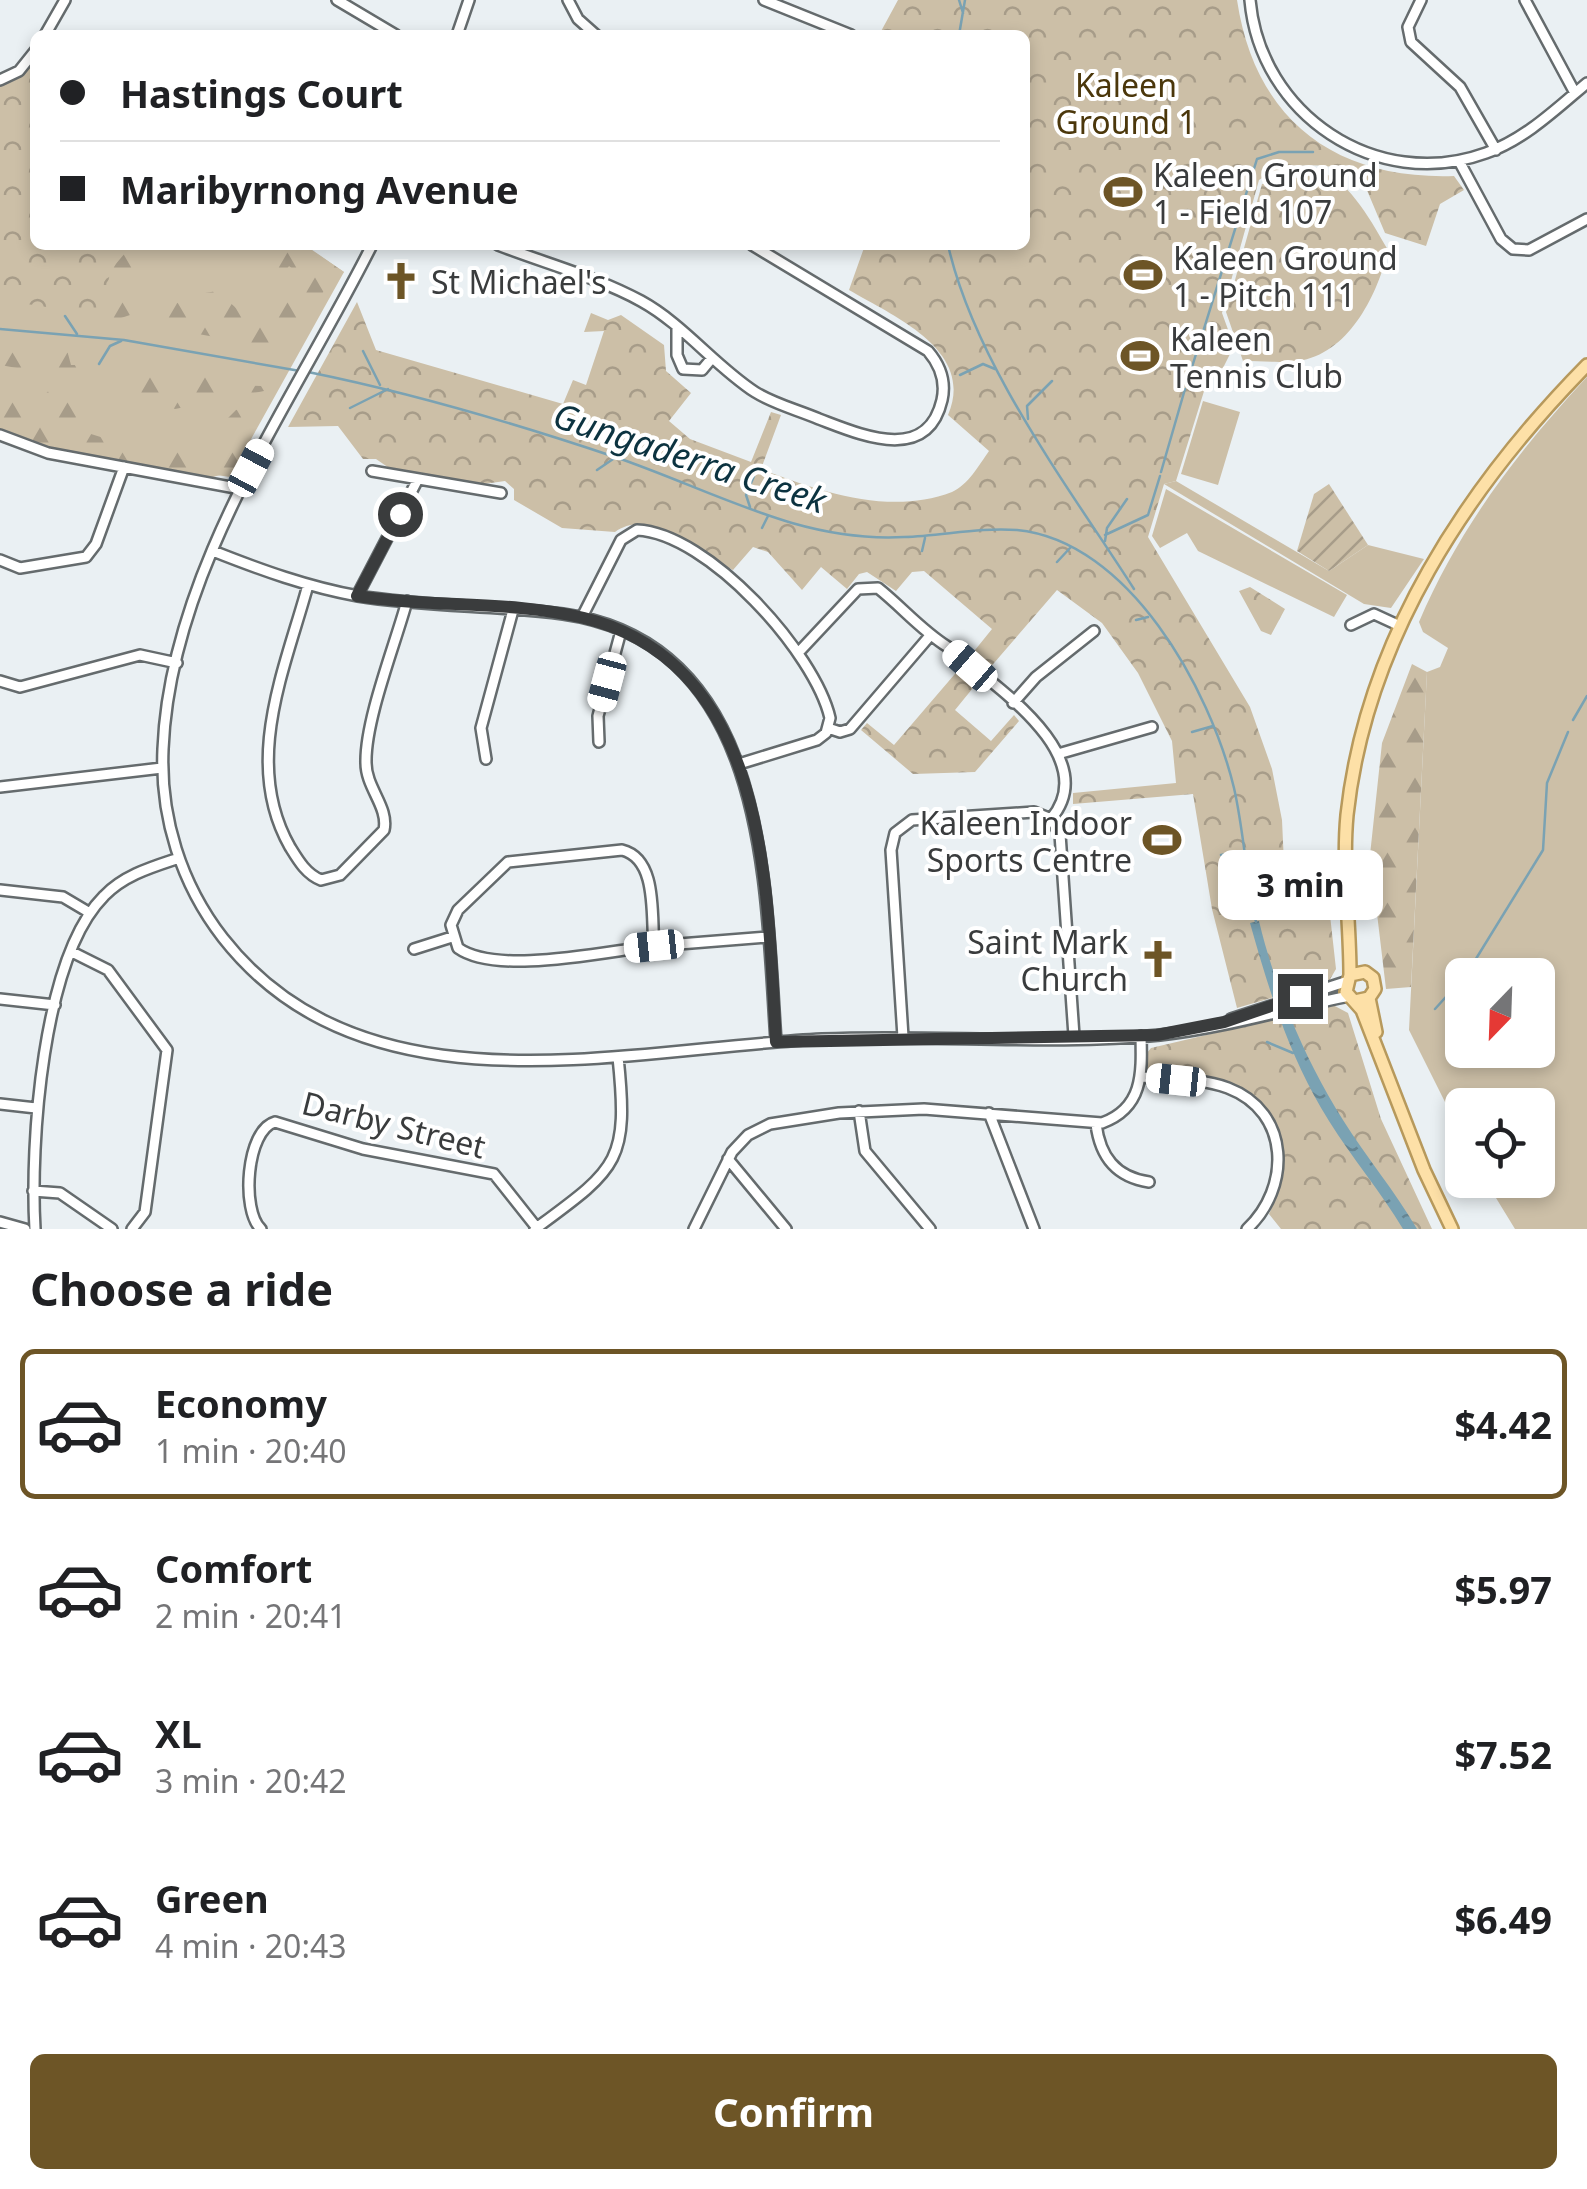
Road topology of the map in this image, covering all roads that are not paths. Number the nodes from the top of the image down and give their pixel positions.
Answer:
1 (66, 0) edge
2 (337, 0) edge
3 (469, 0) edge
4 (568, 0) edge
5 (764, 0) edge
6 (1250, 0) edge
7 (1420, 0) edge
8 (1525, 0) edge
9 (48, 30) edge
10 (388, 30) edge
11 (459, 30) edge
12 (590, 30) edge
13 (839, 30) edge
14 (30, 57) edge
15 (0, 80) edge
16 (1587, 83) edge
17 (1575, 93) junction
18 (1496, 150) junction
19 (1459, 161) junction
20 (1587, 219) edge
21 (369, 250) edge
22 (511, 250) edge
23 (760, 250) edge
24 (677, 328) junction
25 (712, 358) junction
26 (1587, 365) edge
27 (0, 435) edge
28 (124, 468) junction
29 (372, 472) dead end
30 (418, 479) junction
31 (241, 488) junction
32 (500, 493) dead end
33 (214, 551) junction
34 (0, 560) edge
35 (308, 585) junction
36 (357, 596) junction
37 (407, 602) junction
38 (513, 610) junction
39 (582, 618) junction
40 (1351, 625) dead end
41 (1400, 626) junction
42 (621, 631) junction
43 (1094, 631) dead end
44 (928, 638) junction
45 (798, 653) junction
46 (178, 663) junction
47 (0, 680) edge
48 (1013, 703) junction
49 (1152, 727) dead end
50 (828, 728) junction
51 (599, 742) dead end
52 (1058, 754) junction
53 (486, 759) dead end
54 (739, 764) junction
55 (162, 768) junction
56 (0, 787) edge
57 (1051, 819) junction
58 (179, 858) junction
59 (0, 890) edge
60 (90, 913) junction
61 (1348, 916) junction
62 (452, 937) junction
63 (768, 937) junction
64 (654, 946) junction
65 (414, 949) dead end
66 (72, 952) junction
67 (1364, 972) junction
68 (1348, 978) junction
69 (1352, 998) junction
70 (1370, 998) junction
71 (0, 999) edge
72 (1302, 1000) junction
73 (56, 1005) junction
74 (1074, 1036) junction
75 (1141, 1036) junction
76 (903, 1037) junction
77 (776, 1042) junction
78 (618, 1057) junction
79 (1382, 1066) junction
80 (1142, 1076) junction
81 (0, 1104) edge
82 (36, 1108) junction
83 (859, 1111) junction
84 (989, 1112) junction
85 (1096, 1124) junction
86 (728, 1159) junction
87 (1148, 1182) dead end
88 (33, 1191) junction
89 (0, 1222) edge
90 (536, 1228) edge
91 (24, 1229) edge
92 (35, 1229) edge
93 (112, 1229) edge
94 (132, 1229) edge
95 (261, 1229) edge
96 (694, 1229) edge
97 (786, 1229) edge
98 (930, 1229) edge
99 (1034, 1229) edge
100 (1246, 1229) edge
101 (1452, 1229) edge

1 - 9 street
2 - 10 street
3 - 11 street
4 - 12 street
5 - 13 street
6 - 19 street
7 - 18 street
8 - 17 street
14 - 15 street
16 - 17 street
17 - 18 street
18 - 19 street
19 - 20 street
21 - 31 street
22 - 24 street
23 - 25 street
24 - 25 street
24 - 25 street
26 - 41 main road
27 - 28 street
28 - 31 street
28 - 34 street
29 - 30 street
30 - 32 street
30 - 36 street
31 - 33 street
33 - 35 street
33 - 46 street
35 - 36 street
35 - 37 street
36 - 37 street
37 - 38 street
38 - 39 street
38 - 53 street
39 - 42 street
39 - 45 street
40 - 41 street
41 - 61 main road
42 - 51 street
42 - 54 street
43 - 48 street
44 - 45 street
44 - 48 street
44 - 50 street
45 - 50 street
46 - 47 street
46 - 55 street
48 - 52 street
49 - 52 street
50 - 54 street
52 - 57 street
54 - 63 street
55 - 56 street
55 - 58 street
57 - 74 street
57 - 76 street
58 - 60 street
58 - 78 street
59 - 60 street
60 - 66 street
61 - 67 main road
61 - 68 main road
62 - 64 street
62 - 64 street
62 - 65 street
63 - 64 street
63 - 77 street
66 - 73 street
66 - 94 street
67 - 68 main road
67 - 70 main road
68 - 69 main road
68 - 72 street
69 - 70 main road
69 - 72 street
69 - 79 main road
70 - 79 main road
71 - 73 street
72 - 75 street
73 - 82 street
74 - 75 street
74 - 76 street
75 - 80 street
76 - 77 street
77 - 78 street
78 - 90 street
79 - 101 main road
80 - 85 street
80 - 100 street
81 - 82 street
82 - 88 street
83 - 84 street
83 - 86 street
83 - 98 street
84 - 85 street
84 - 99 street
85 - 87 street
86 - 96 street
86 - 97 street
88 - 92 street
88 - 93 street
89 - 91 street
90 - 95 street, Darby Street

